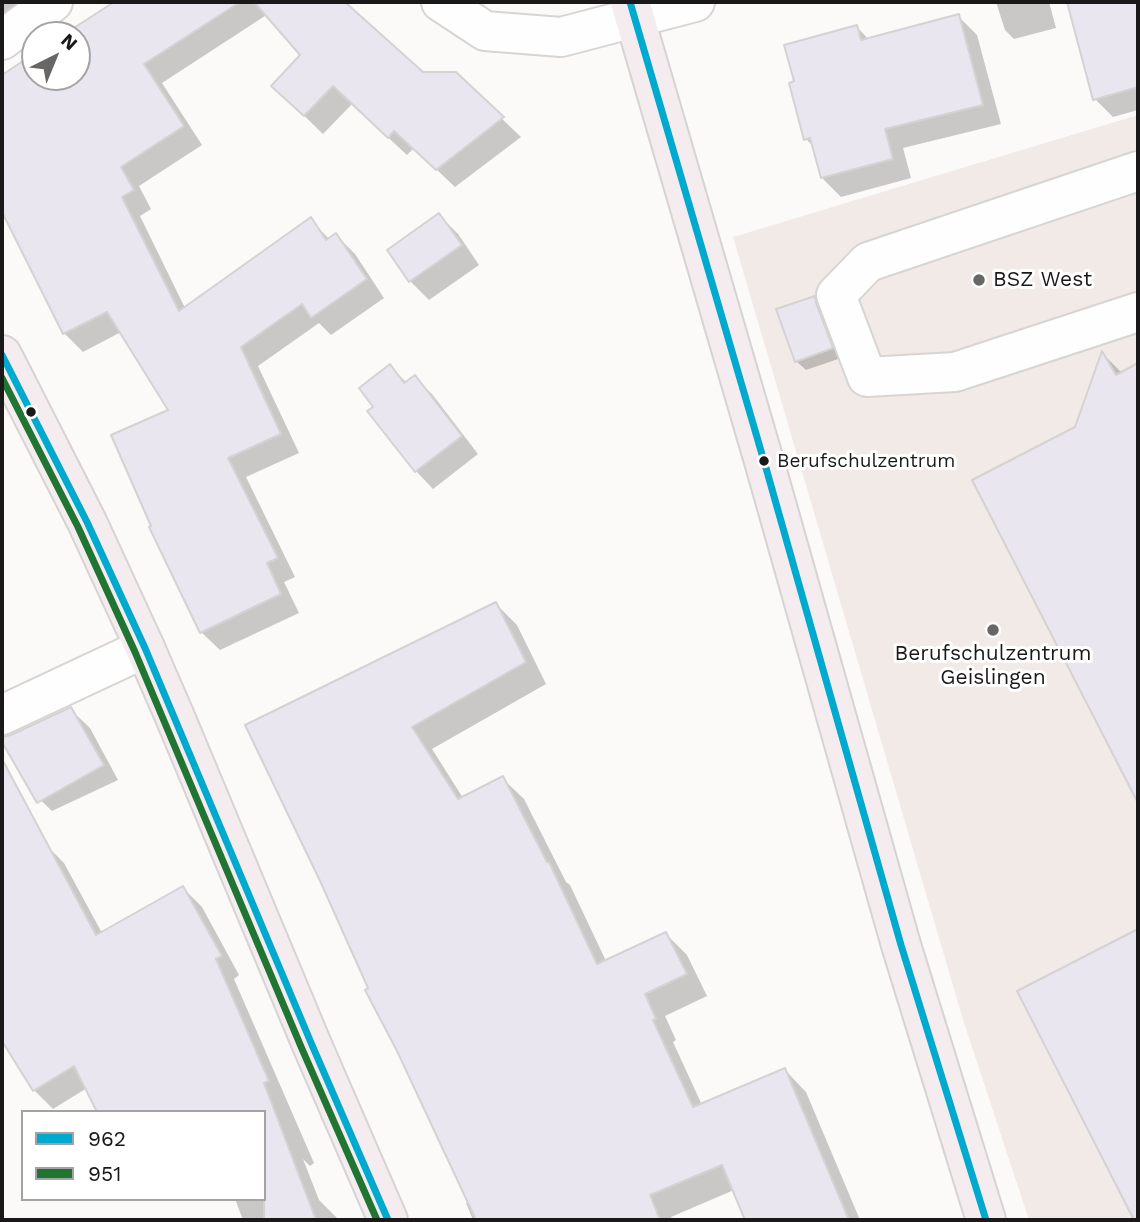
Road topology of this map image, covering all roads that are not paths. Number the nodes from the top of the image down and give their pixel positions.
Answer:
1 (53, 2) edge
2 (441, 2) edge
3 (695, 2) edge
4 (632, 10) edge
5 (2, 40) edge
6 (1138, 171) edge
7 (1138, 312) edge
8 (2, 355) edge
9 (145, 648) junction
10 (2, 715) edge
11 (388, 1220) edge
12 (986, 1220) edge

1 - 5 street
2 - 4 street
3 - 4 street
4 - 12 main road
6 - 7 street
8 - 9 main road
9 - 10 street
9 - 11 main road

